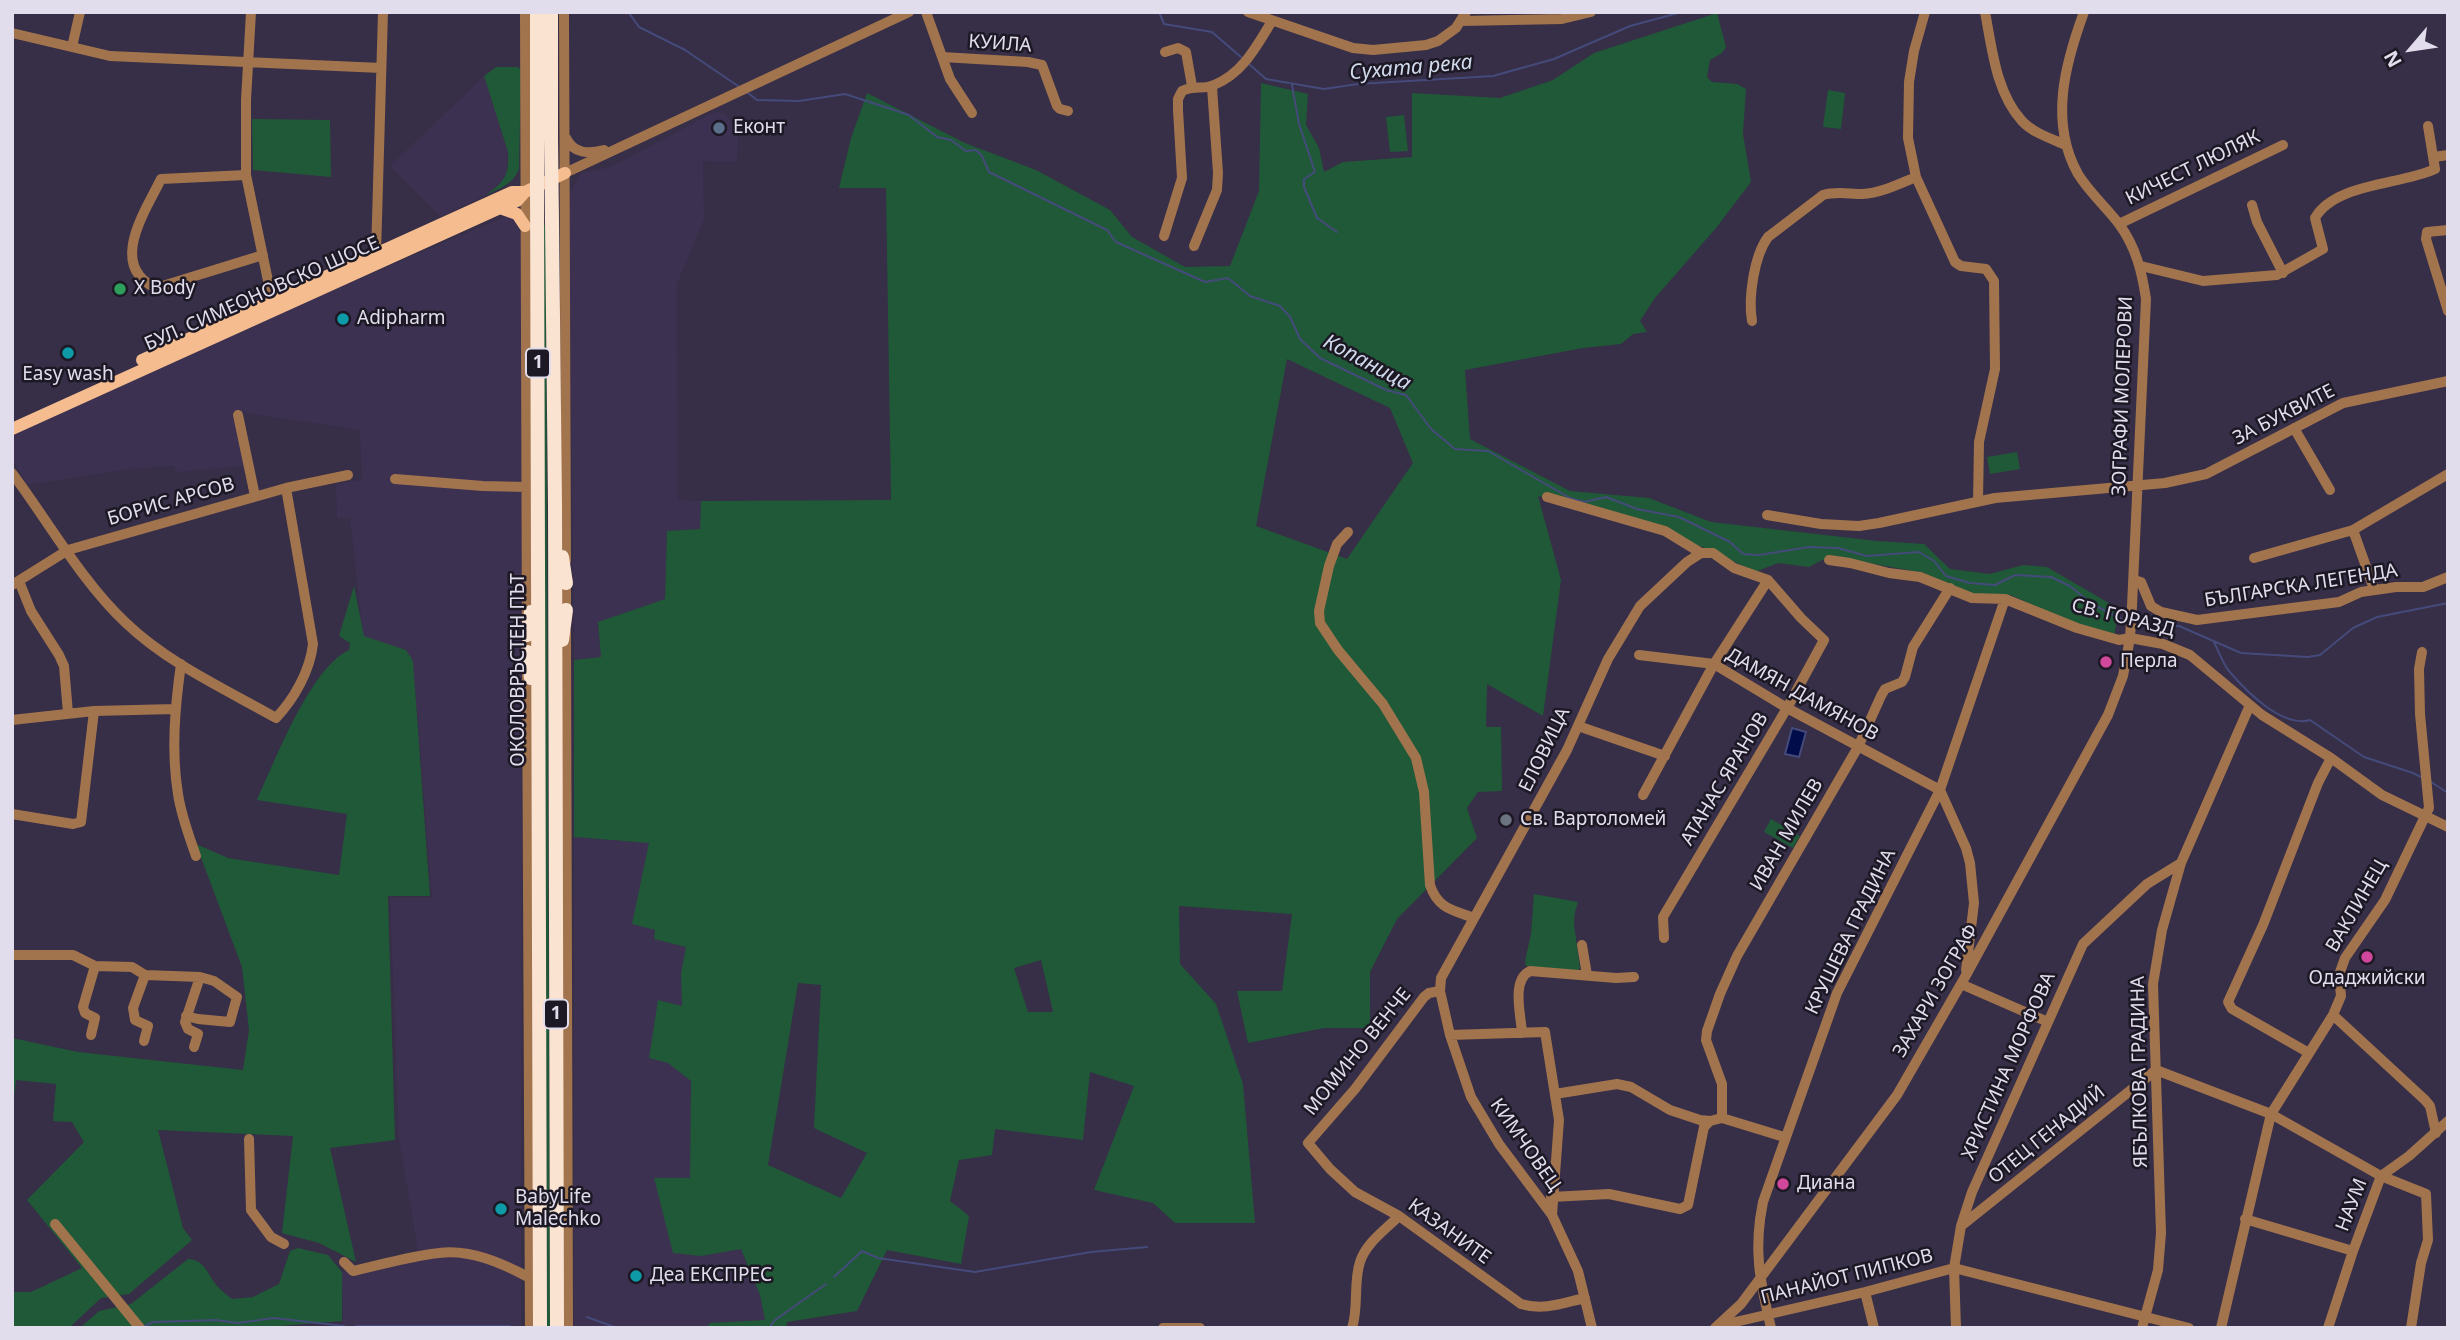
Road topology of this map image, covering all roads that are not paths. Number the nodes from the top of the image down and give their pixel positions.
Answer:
1 (80, 12) edge
2 (251, 12) edge
3 (383, 12) edge
4 (525, 12) edge
5 (537, 12) edge
6 (551, 12) edge
7 (564, 12) edge
8 (909, 12) edge
9 (926, 12) edge
10 (1248, 12) edge
11 (1591, 12) edge
12 (1925, 12) edge
13 (1985, 12) edge
14 (2084, 12) edge
15 (1464, 16) edge
16 (1272, 21) junction
17 (12, 33) edge
18 (72, 47) junction
19 (1165, 52) dead end
20 (942, 57) junction
21 (247, 63) junction
22 (381, 68) junction
23 (1192, 86) junction
24 (1212, 87) junction
25 (1068, 111) dead end
26 (971, 113) dead end
27 (2428, 126) dead end
28 (551, 139) junction
29 (628, 143) junction
30 (2066, 145) junction
31 (2283, 145) dead end
32 (2448, 155) edge
33 (2434, 157) junction
34 (565, 173) junction
35 (246, 175) junction
36 (1916, 177) junction
37 (525, 192) junction
38 (2252, 205) dead end
39 (500, 208) junction
40 (2119, 224) junction
41 (531, 226) junction
42 (2448, 230) edge
43 (1164, 236) dead end
44 (1194, 246) dead end
45 (376, 254) junction
46 (262, 255) junction
47 (2141, 266) junction
48 (2283, 273) junction
49 (272, 300) junction
50 (2448, 311) edge
51 (1752, 321) dead end
52 (2448, 381) edge
53 (238, 415) dead end
54 (12, 420) edge
55 (2294, 428) junction
56 (12, 429) edge
57 (12, 473) edge
58 (2448, 474) edge
59 (348, 475) dead end
60 (395, 479) dead end
61 (2138, 485) junction
62 (286, 488) junction
63 (527, 488) junction
64 (2330, 490) dead end
65 (256, 496) junction
66 (1547, 497) dead end
67 (1978, 502) junction
68 (555, 506) junction
69 (1767, 515) dead end
70 (2353, 530) junction
71 (1348, 532) dead end
72 (68, 550) junction
73 (1701, 553) junction
74 (2254, 558) dead end
75 (1829, 560) dead end
76 (2448, 577) edge
77 (538, 579) junction
78 (1768, 580) junction
79 (2134, 580) junction
80 (16, 583) edge
81 (566, 583) junction
82 (1950, 588) junction
83 (2374, 589) junction
84 (2005, 599) junction
85 (566, 610) junction
86 (527, 635) junction
87 (2130, 635) junction
88 (527, 652) joint
89 (2422, 652) dead end
90 (1639, 655) dead end
91 (181, 664) junction
92 (1714, 664) junction
93 (555, 701) junction
94 (2250, 705) junction
95 (1787, 708) junction
96 (175, 709) junction
97 (94, 711) junction
98 (68, 713) junction
99 (12, 720) edge
100 (533, 726) junction
101 (1577, 726) junction
102 (1858, 747) junction
103 (1665, 756) junction
104 (2331, 758) junction
105 (1940, 790) junction
106 (1643, 795) dead end
107 (12, 814) edge
108 (2425, 816) junction
109 (2448, 827) edge
110 (196, 856) dead end
111 (2181, 863) junction
112 (1474, 918) junction
113 (1664, 938) dead end
114 (1582, 945) dead end
115 (12, 955) edge
116 (95, 966) junction
117 (145, 975) junction
118 (1587, 975) junction
119 (200, 977) junction
120 (1634, 977) dead end
121 (1963, 981) junction
122 (1440, 991) junction
123 (2333, 1015) junction
124 (186, 1016) junction
125 (2048, 1022) junction
126 (1521, 1032) junction
127 (91, 1035) dead end
128 (1450, 1035) junction
129 (145, 1041) dead end
130 (194, 1048) dead end
131 (2309, 1053) junction
132 (2156, 1070) junction
133 (1555, 1094) junction
134 (2271, 1114) junction
135 (1722, 1118) junction
136 (1710, 1121) junction
137 (2448, 1121) edge
138 (2436, 1133) junction
139 (1784, 1137) junction
140 (249, 1139) dead end
141 (1308, 1143) joint
142 (2381, 1176) junction
143 (1552, 1197) junction
144 (1552, 1215) junction
145 (1399, 1216) junction
146 (2245, 1219) junction
147 (55, 1224) dead end
148 (1961, 1226) junction
149 (284, 1244) dead end
150 (2353, 1251) junction
151 (344, 1262) dead end
152 (1954, 1268) junction
153 (528, 1277) junction
154 (1760, 1280) junction
155 (1865, 1292) junction
156 (1585, 1298) junction
157 (1768, 1315) junction
158 (2146, 1317) junction
159 (1715, 1327) edge
160 (140, 1328) edge
161 (530, 1328) edge
162 (540, 1328) edge
163 (557, 1328) edge
164 (568, 1328) edge
165 (1163, 1328) edge
166 (1200, 1328) edge
167 (1352, 1328) edge
168 (1592, 1328) edge
169 (1771, 1328) edge
170 (1874, 1328) edge
171 (1956, 1328) edge
172 (2142, 1328) edge
173 (2189, 1328) edge
174 (2221, 1328) edge
175 (2328, 1328) edge
176 (2411, 1328) edge

1 - 18 street
2 - 21 street
3 - 22 street
4 - 37 street
5 - 28 highway, ОКОЛОВРЪСТЕН ПЪТ / 1
6 - 28 highway, ОКОЛОВРЪСТЕН ПЪТ / 1
7 - 28 street
8 - 29 street, БУЛ. СИМЕОНОВСКО ШОСЕ
9 - 20 street
10 - 16 street
11 - 15 street
12 - 36 street
13 - 30 street
14 - 30 street, ЗОГРАФИ МОЛЕРОВИ
15 - 16 street
16 - 24 street
17 - 18 street
18 - 21 street
19 - 23 street
20 - 25 street, КУИЛА
20 - 26 street
21 - 22 street
21 - 35 street
22 - 45 street
23 - 24 street
23 - 43 street
24 - 44 street
27 - 33 street
28 - 29 street
28 - 34 street
28 - 41 highway, ОКОЛОВРЪСТЕН ПЪТ / 1, bridge
28 - 68 highway, ОКОЛОВРЪСТЕН ПЪТ / 1, bridge
29 - 34 street, БУЛ. СИМЕОНОВСКО ШОСЕ
30 - 40 street, ЗОГРАФИ МОЛЕРОВИ
31 - 40 street, КИЧЕСТ ЛЮЛЯК
32 - 33 street
33 - 48 street
34 - 37 main road, БУЛ. СИМЕОНОВСКО ШОСЕ
34 - 81 street
35 - 46 street
35 - 46 street
36 - 51 street
36 - 67 street
37 - 39 main road, БУЛ. СИМЕОНОВСКО ШОСЕ
37 - 41 street
37 - 45 main road, БУЛ. СИМЕОНОВСКО ШОСЕ
38 - 48 street
39 - 41 main road
39 - 56 main road, БУЛ. СИМЕОНОВСКО ШОСЕ
40 - 47 street, ЗОГРАФИ МОЛЕРОВИ
41 - 63 street
41 - 77 highway, ОКОЛОВРЪСТЕН ПЪТ / 1
42 - 50 street
45 - 49 main road, БУЛ. СИМЕОНОВСКО ШОСЕ
46 - 49 street
47 - 48 street
47 - 61 street, ЗОГРАФИ МОЛЕРОВИ
49 - 54 main road, БУЛ. СИМЕОНОВСКО ШОСЕ
52 - 55 street, ЗА БУКВИТЕ
53 - 65 street
55 - 61 street, ЗА БУКВИТЕ
55 - 64 street
57 - 72 street
58 - 70 street
59 - 62 street, БОРИС АРСОВ
60 - 63 street
61 - 67 street
61 - 79 street, ЗОГРАФИ МОЛЕРОВИ
62 - 65 street, БОРИС АРСОВ
62 - 91 street
63 - 86 street
65 - 72 street, БОРИС АРСОВ
66 - 73 street
67 - 69 street
68 - 81 highway
68 - 93 highway, ОКОЛОВРЪСТЕН ПЪТ / 1
70 - 74 street
70 - 83 street
71 - 112 street
72 - 80 street, БОРИС АРСОВ
72 - 91 street
73 - 78 street
73 - 101 street, ЕЛОВИЦА
75 - 82 street, СВ. ГОРАЗД
76 - 83 street, БЪЛГАРСКА ЛЕГЕНДА
77 - 86 highway
77 - 100 highway, ОКОЛОВРЪСТЕН ПЪТ / 1
78 - 92 street
78 - 95 street, АТАНАС ЯРАНОВ
79 - 83 street, БЪЛГАРСКА ЛЕГЕНДА
79 - 87 street, ЗОГРАФИ МОЛЕРОВИ
80 - 98 street
81 - 85 street
82 - 84 street, СВ. ГОРАЗД
82 - 102 street, ИВАН МИЛЕВ
84 - 87 street, СВ. ГОРАЗД
84 - 105 street, КРУШЕВА ГРАДИНА
85 - 93 highway
85 - 164 street
86 - 88 street
87 - 94 street, СВ. ГОРАЗД
87 - 121 street, ЗАХАРИ ЗОГРАФ
88 - 100 highway
89 - 108 street, ВАКЛИНЕЦ
90 - 92 street, ДАМЯН ДАМЯНОВ
91 - 96 street
92 - 95 street, ДАМЯН ДАМЯНОВ
92 - 103 street
93 - 163 highway, ОКОЛОВРЪСТЕН ПЪТ / 1
94 - 104 street, СВ. ГОРАЗД
94 - 111 street, ЯБЪЛКОВА ГРАДИНА
95 - 102 street, ДАМЯН ДАМЯНОВ
95 - 113 street, АТАНАС ЯРАНОВ
96 - 97 street
96 - 110 street
97 - 98 street
97 - 107 street
98 - 99 street
100 - 153 street, ОКОЛОВРЪСТЕН ПЪТ
100 - 162 highway, ОКОЛОВРЪСТЕН ПЪТ / 1
101 - 103 street
101 - 112 street, ЕЛОВИЦА
102 - 105 street, ДАМЯН ДАМЯНОВ
102 - 135 street, ИВАН МИЛЕВ
103 - 106 street
104 - 108 street, СВ. ГОРАЗД
104 - 131 street
105 - 121 street
105 - 139 street, КРУШЕВА ГРАДИНА
108 - 109 street, СВ. ГОРАЗД
108 - 123 street, ВАКЛИНЕЦ
111 - 125 street, ХРИСТИНА МОРФОВА
111 - 132 street, ЯБЪЛКОВА ГРАДИНА
112 - 122 street, ЕЛОВИЦА
114 - 118 street
115 - 116 street
116 - 117 street
116 - 127 street
117 - 119 street
117 - 129 street
118 - 120 street
118 - 126 street
119 - 124 street
119 - 124 street
121 - 125 street
121 - 154 street, ЗАХАРИ ЗОГРАФ
122 - 128 street, КИМЧОВЕЦ
122 - 141 street, МОМИНО ВЕНЧЕ
123 - 131 street, ВАКЛИНЕЦ
123 - 138 street
124 - 130 street
125 - 148 street, ХРИСТИНА МОРФОВА
126 - 128 street
126 - 133 street
128 - 144 street, КИМЧОВЕЦ
131 - 134 street, ВАКЛИНЕЦ
132 - 134 street
132 - 148 street, ОТЕЦ ГЕНАДИЙ
132 - 158 street, ЯБЪЛКОВА ГРАДИНА
133 - 136 street
133 - 143 street
134 - 142 street
134 - 146 street, ВАКЛИНЕЦ
135 - 136 street
135 - 139 street
136 - 143 street
137 - 138 street, НАУМ
138 - 142 street, НАУМ
139 - 154 street, КРУШЕВА ГРАДИНА
140 - 149 street
141 - 145 street, КАЗАНИТЕ
142 - 150 street, НАУМ
142 - 176 street
143 - 144 street
144 - 156 street, КИМЧОВЕЦ
145 - 156 street, КАЗАНИТЕ
145 - 167 street
146 - 150 street
146 - 174 street, ВАКЛИНЕЦ
147 - 160 street
148 - 152 street, ХРИСТИНА МОРФОВА
150 - 175 street, НАУМ
151 - 153 street
152 - 155 street, ПАНАЙОТ ПИПКОВ
152 - 158 street, ПАНАЙОТ ПИПКОВ
152 - 171 street, ХРИСТИНА МОРФОВА
153 - 161 street, ОКОЛОВРЪСТЕН ПЪТ
154 - 157 street, КРУШЕВА ГРАДИНА
154 - 159 street, ЗАХАРИ ЗОГРАФ
155 - 157 street, ПАНАЙОТ ПИПКОВ
155 - 170 street
156 - 168 street, КИМЧОВЕЦ
157 - 159 street, ПАНАЙОТ ПИПКОВ
157 - 169 street, КРУШЕВА ГРАДИНА
158 - 172 street, ЯБЪЛКОВА ГРАДИНА
158 - 173 street, ПАНАЙОТ ПИПКОВ
165 - 166 street

